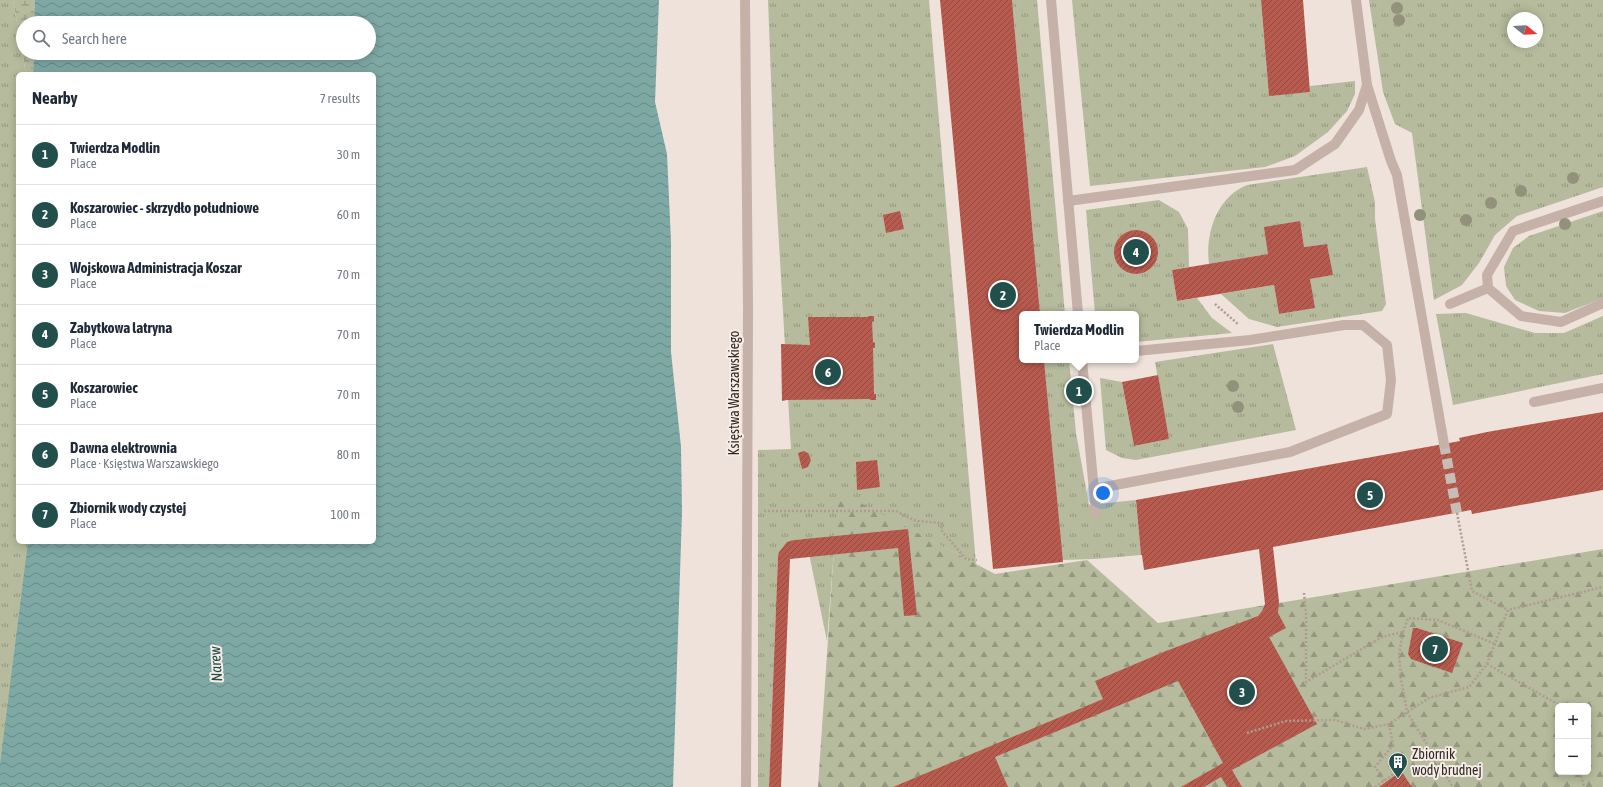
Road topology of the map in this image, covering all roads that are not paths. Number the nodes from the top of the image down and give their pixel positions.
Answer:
1 (745, 0) edge
2 (1051, 0) edge
3 (1356, 0) edge
4 (1367, 85) junction
5 (1068, 201) junction
6 (1603, 201) edge
7 (1488, 288) junction
8 (1603, 303) edge
9 (1450, 304) dead end
10 (1078, 311) edge
11 (1139, 351) edge
12 (1082, 363) edge
13 (1603, 388) edge
14 (1534, 402) dead end
15 (1444, 444) tunnel mouth
16 (1094, 489) junction
17 (1096, 514) dead end
18 (746, 787) edge

1 - 18 street, Księstwa Warszawskiego
2 - 5 street
3 - 4 street
4 - 5 street
4 - 15 street
5 - 10 street
6 - 7 street
7 - 8 street
7 - 9 street
11 - 16 street
12 - 16 street
13 - 14 street
16 - 17 street

